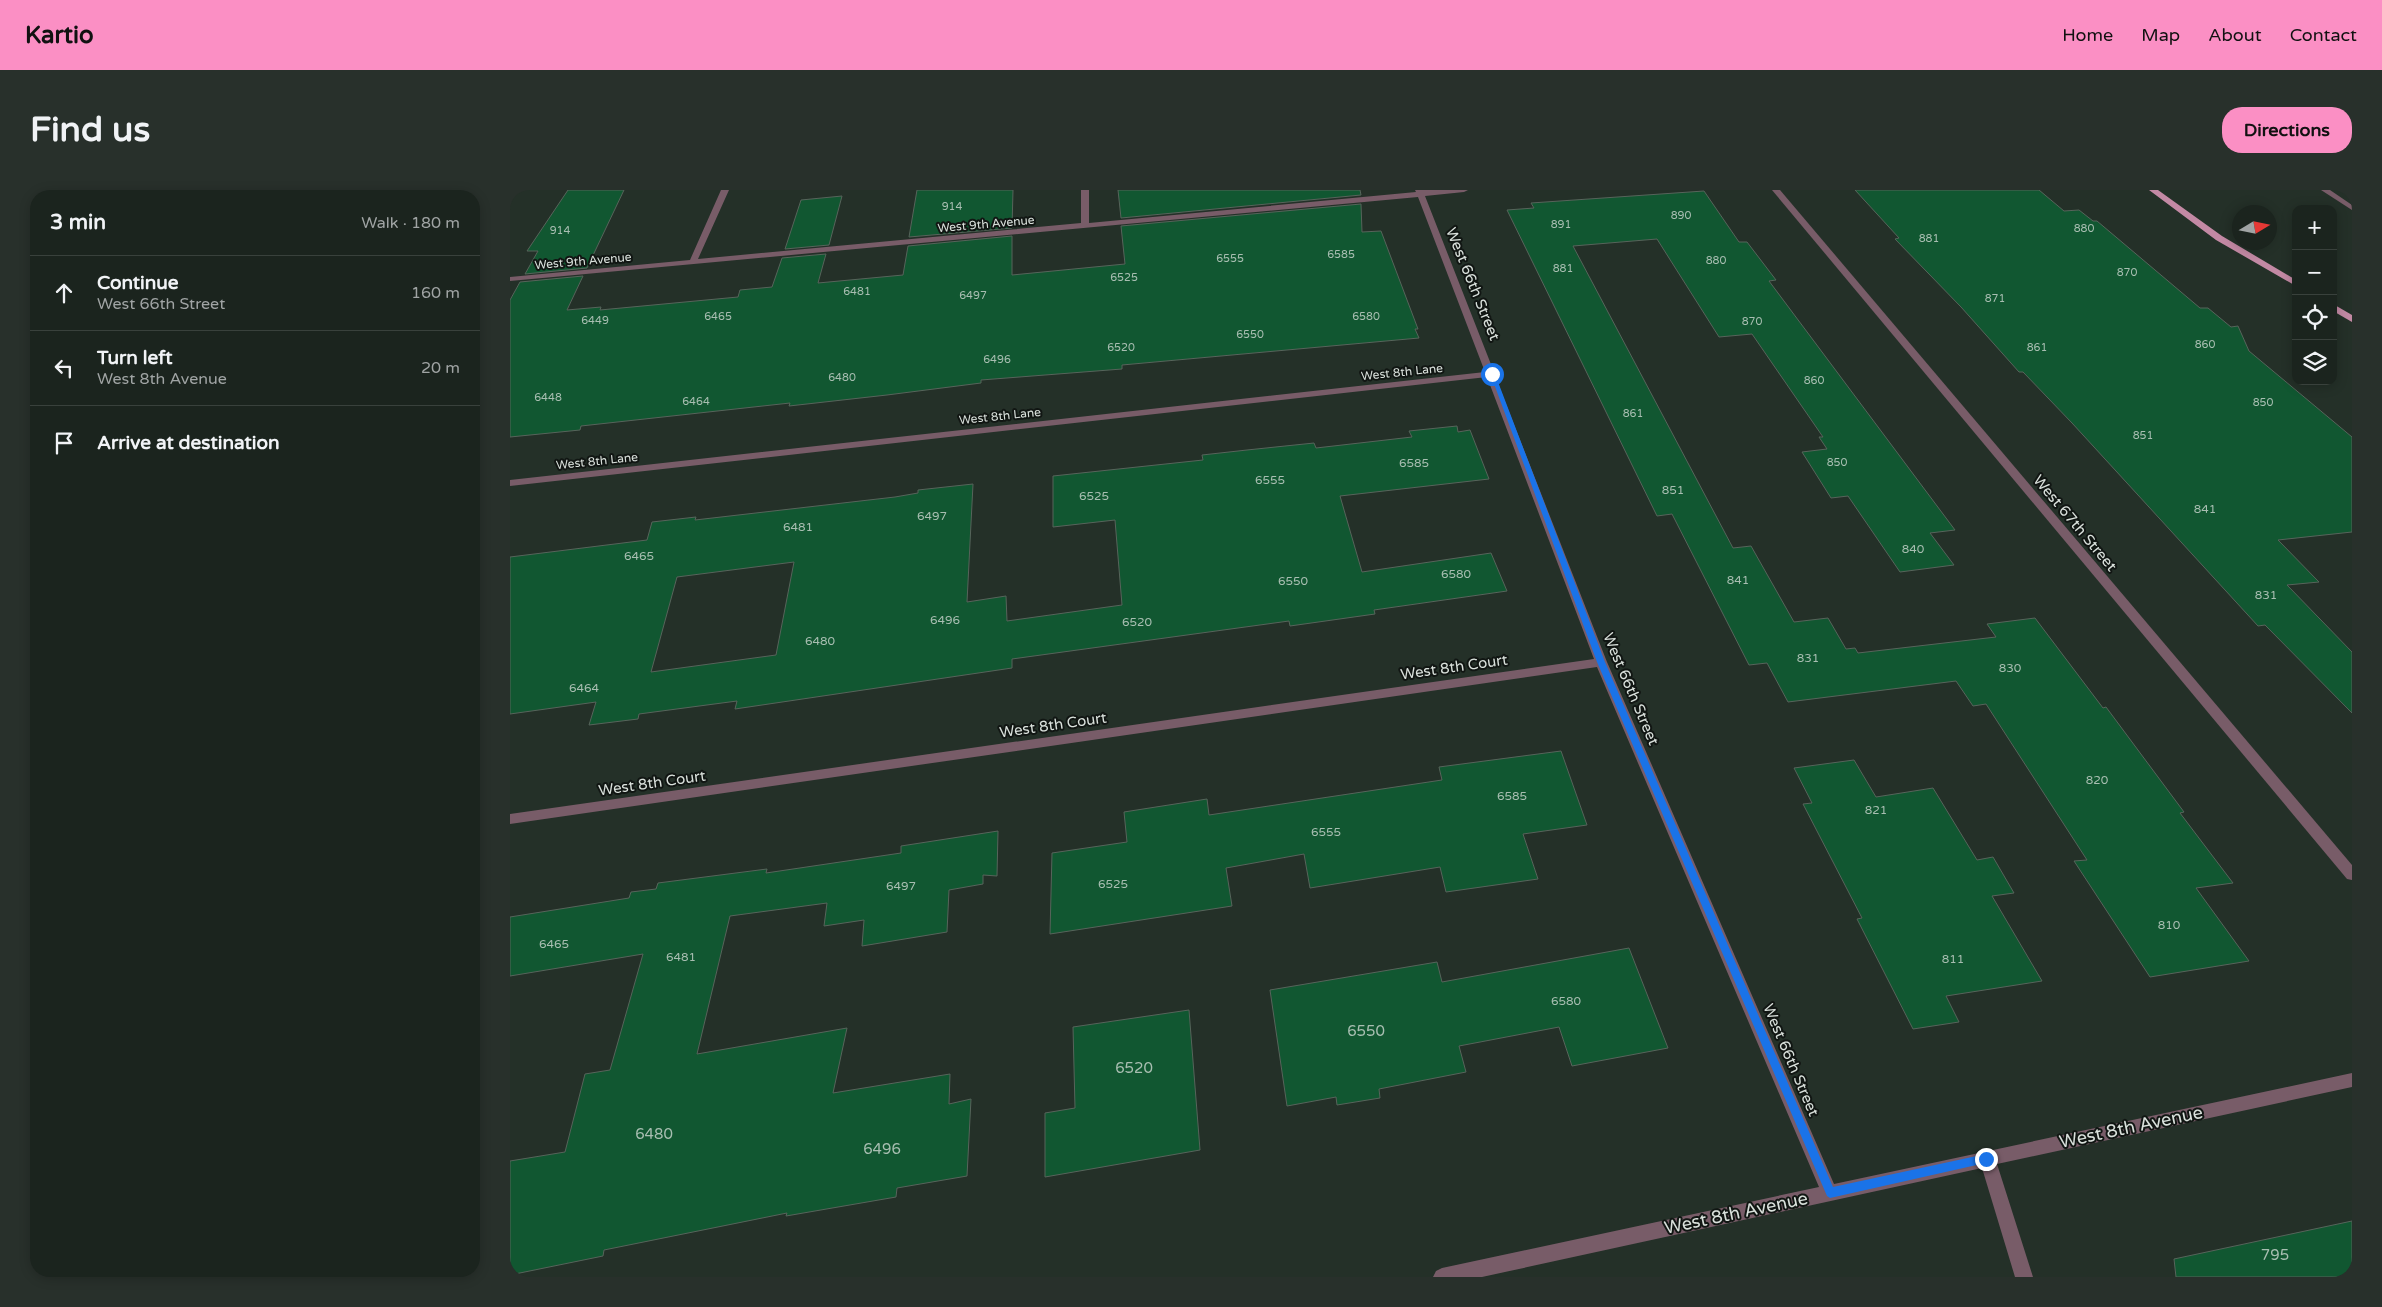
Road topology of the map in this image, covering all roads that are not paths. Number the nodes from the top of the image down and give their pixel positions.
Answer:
1 (724, 190) edge
2 (1084, 190) edge
3 (1464, 190) edge
4 (1776, 190) edge
5 (2153, 190) edge
6 (2325, 190) edge
7 (1420, 192) edge
8 (2352, 208) edge
9 (1085, 226) junction
10 (693, 262) junction
11 (510, 279) edge
12 (2292, 282) edge
13 (2337, 309) edge
14 (2352, 318) edge
15 (1492, 374) junction
16 (510, 483) edge
17 (1601, 662) junction
18 (510, 820) edge
19 (2352, 875) edge
20 (2352, 1080) edge
21 (1986, 1159) junction
22 (1830, 1193) junction
23 (1442, 1277) edge
24 (2024, 1277) edge

1 - 10 street
2 - 9 street
3 - 7 street, West 9th Avenue
4 - 19 street, West 67th Street
5 - 12 main road
6 - 8 street
7 - 9 street, West 9th Avenue
7 - 15 street, West 66th Street
9 - 10 street, West 9th Avenue
10 - 11 street, West 9th Avenue
13 - 14 main road
15 - 16 street, West 8th Lane
15 - 17 street, West 66th Street
17 - 18 street, West 8th Court
17 - 22 street, West 66th Street
20 - 21 street, West 8th Avenue
21 - 22 street, West 8th Avenue
21 - 24 street
22 - 23 street, West 8th Avenue

